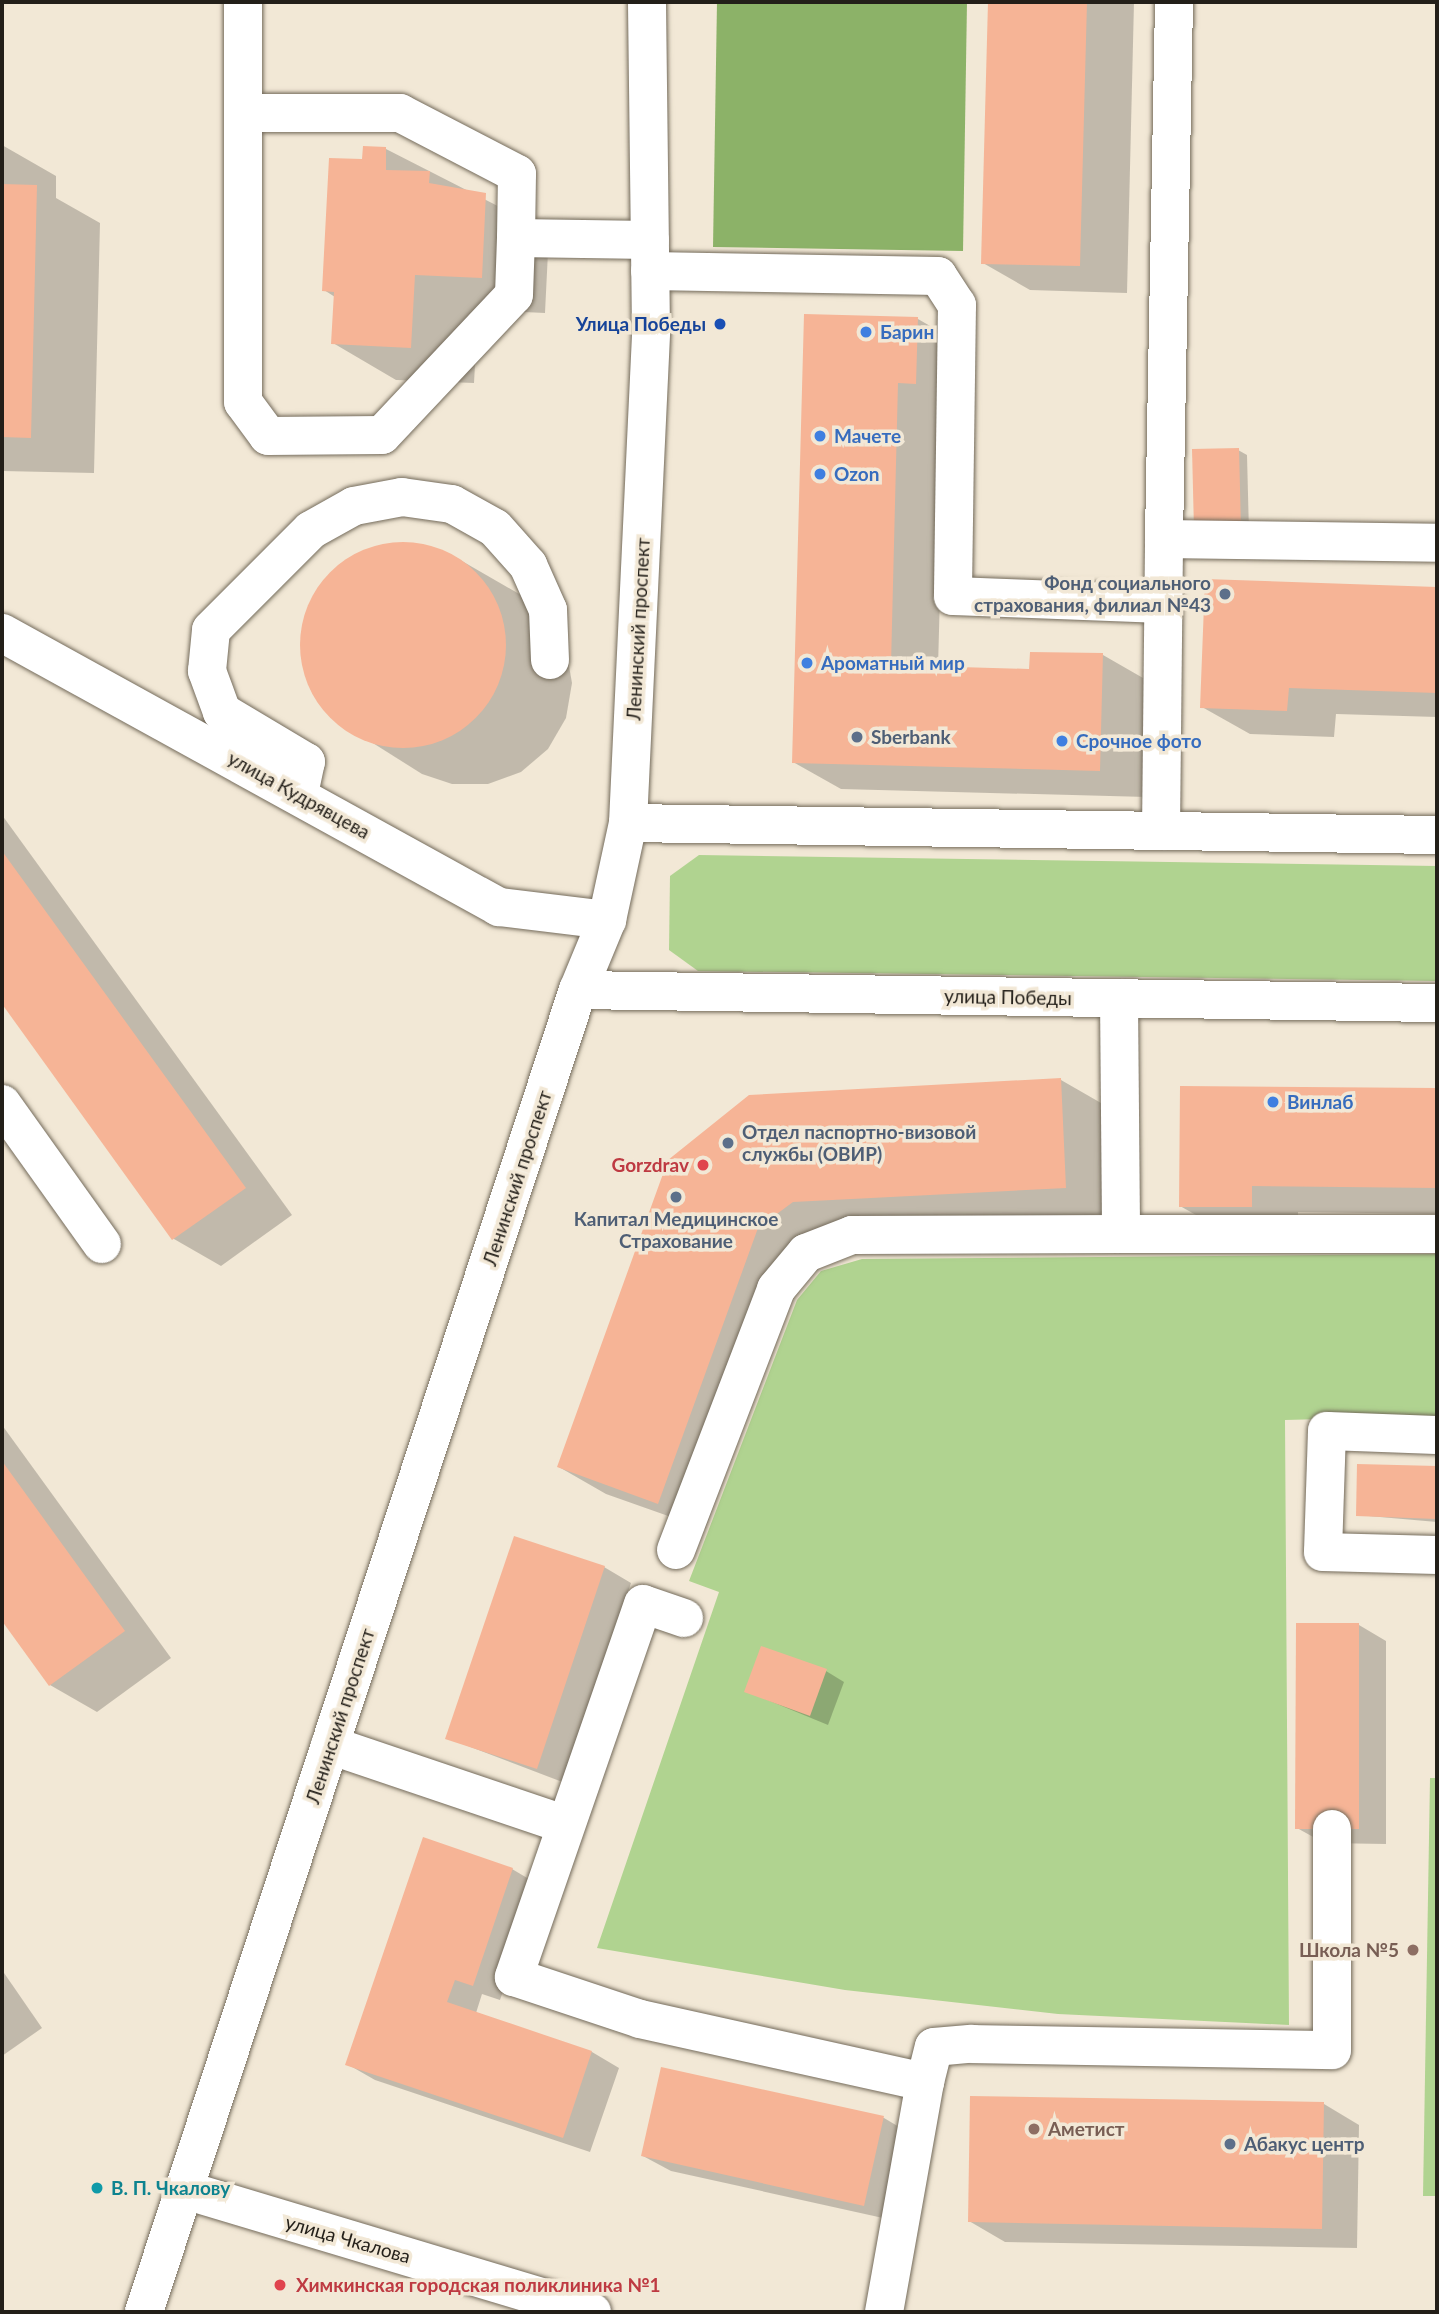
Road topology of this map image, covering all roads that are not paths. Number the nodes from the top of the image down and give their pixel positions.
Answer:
1 (243, 2) edge
2 (647, 2) edge
3 (1174, 2) edge
4 (243, 113) junction
5 (516, 237) junction
6 (650, 256) junction
7 (1164, 539) junction
8 (1437, 542) edge
9 (1163, 604) junction
10 (2, 633) edge
11 (550, 660) dead end
12 (299, 794) junction
13 (628, 823) junction
14 (1161, 831) junction
15 (1437, 835) edge
16 (607, 920) junction
17 (578, 990) junction
18 (1119, 998) junction
19 (1437, 1003) edge
20 (2, 1104) edge
21 (1121, 1234) junction
22 (1437, 1234) edge
23 (102, 1244) dead end
24 (1437, 1434) edge
25 (676, 1550) dead end
26 (1437, 1555) edge
27 (684, 1618) dead end
28 (330, 1745) junction
29 (564, 1824) junction
30 (1332, 1829) dead end
31 (925, 2082) junction
32 (185, 2190) junction
33 (144, 2312) edge
34 (592, 2312) edge
35 (884, 2312) edge

1 - 4 main road
2 - 6 main road, Ленинский проспект
3 - 7 main road
4 - 5 main road
4 - 5 main road
5 - 6 main road
6 - 9 main road
6 - 13 main road, Ленинский проспект
7 - 8 main road
7 - 9 main road
9 - 14 main road
10 - 12 main road, улица Кудрявцева
11 - 12 main road
12 - 16 main road, улица Кудрявцева
13 - 14 main road
13 - 16 main road, Ленинский проспект
14 - 15 main road
16 - 17 main road, Ленинский проспект
17 - 18 main road, улица Победы
17 - 28 main road, Ленинский проспект
18 - 19 main road, улица Победы
18 - 21 main road
20 - 23 main road
21 - 22 main road
21 - 25 main road
24 - 26 main road
27 - 29 main road
28 - 29 main road
28 - 32 main road, Ленинский проспект
29 - 31 main road
30 - 31 main road
31 - 35 main road
32 - 33 main road, Ленинский проспект
32 - 34 main road, улица Чкалова

